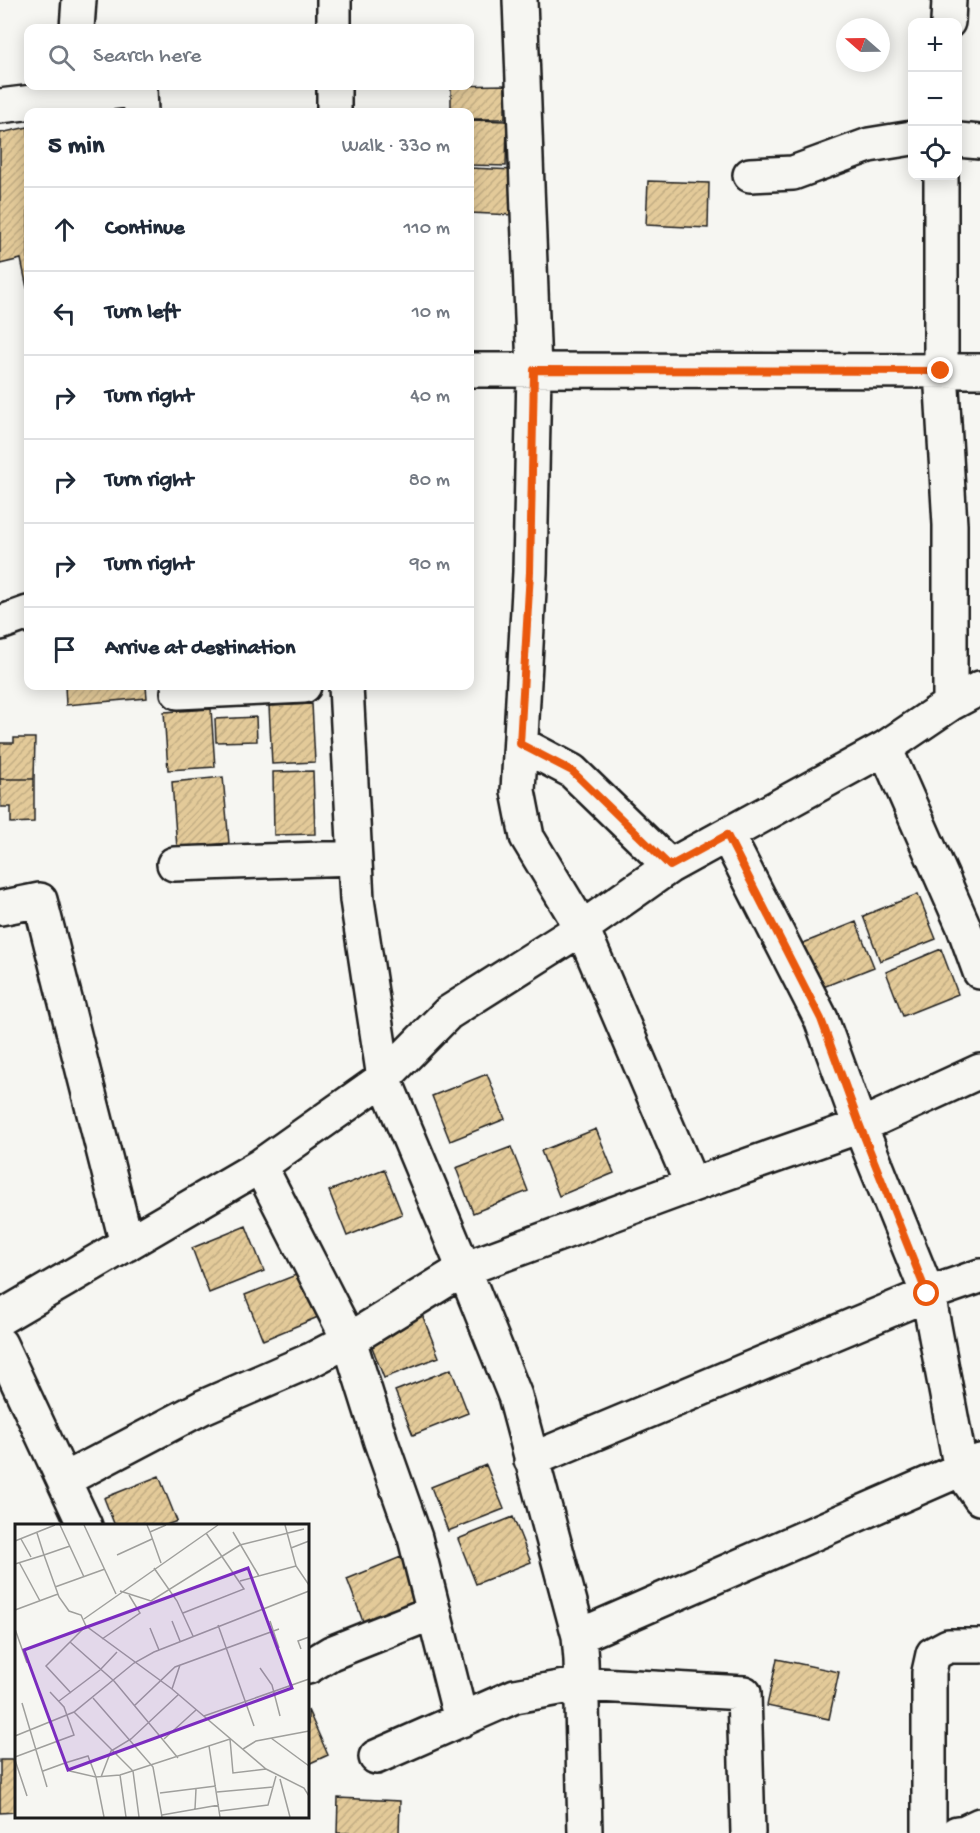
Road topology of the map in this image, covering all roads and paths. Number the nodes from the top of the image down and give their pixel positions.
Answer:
1 (79, 0) edge
2 (334, 0) edge
3 (520, 0) edge
4 (949, 0) edge
5 (948, 18) edge
6 (77, 24) edge
7 (334, 24) edge
8 (106, 90) edge
9 (140, 90) edge
10 (334, 90) edge
11 (72, 91) edge
12 (0, 106) edge
13 (141, 108) edge
14 (334, 108) edge
15 (908, 139) edge
16 (962, 140) edge
17 (980, 142) edge
18 (750, 175) dead end
19 (941, 180) edge
20 (474, 370) edge
21 (534, 370) junction
22 (941, 371) junction
23 (980, 371) edge
24 (24, 614) edge
25 (0, 623) edge
26 (980, 688) edge
27 (220, 690) edge
28 (346, 690) edge
29 (178, 692) dead end
30 (950, 704) junction
31 (520, 744) junction
32 (885, 748) junction
33 (727, 835) junction
34 (354, 858) junction
35 (174, 864) dead end
36 (670, 866) junction
37 (0, 908) edge
38 (582, 928) junction
39 (980, 972) edge
40 (980, 1071) edge
41 (384, 1078) junction
42 (860, 1126) junction
43 (261, 1166) junction
44 (692, 1185) junction
45 (127, 1244) junction
46 (464, 1269) junction
47 (980, 1276) edge
48 (927, 1294) junction
49 (0, 1318) edge
50 (349, 1340) junction
51 (0, 1344) edge
52 (531, 1460) junction
53 (971, 1465) edge
54 (64, 1480) junction
55 (980, 1498) edge
56 (84, 1524) edge
57 (434, 1612) junction
58 (579, 1636) junction
59 (980, 1646) edge
60 (309, 1666) edge
61 (581, 1684) junction
62 (462, 1720) junction
63 (376, 1757) dead end
64 (980, 1825) edge
65 (585, 1833) edge
66 (748, 1833) edge
67 (929, 1833) edge
68 (957, 1833) edge

1 - 6 street
2 - 7 street
3 - 21 street
4 - 5 street
8 - 11 street
9 - 13 street
10 - 14 street
11 - 12 street
15 - 18 street
16 - 17 street
19 - 22 street
20 - 21 street
21 - 22 street
21 - 31 street
22 - 23 street
22 - 30 street
24 - 25 street
26 - 30 street
27 - 29 street
28 - 34 street
30 - 32 street
31 - 36 street
31 - 38 street
32 - 33 street
32 - 39 street
33 - 36 street
33 - 42 street
34 - 35 street
34 - 41 street
36 - 38 street
37 - 45 street
38 - 41 street
38 - 44 street
40 - 42 street
41 - 43 street
41 - 46 street
42 - 44 street
42 - 48 street
43 - 45 street
43 - 50 street
44 - 46 street
45 - 49 street
46 - 50 street
46 - 52 street
47 - 48 street
48 - 52 street
48 - 53 street
50 - 54 street
50 - 57 street
51 - 54 street
52 - 58 street
53 - 55 street
53 - 58 street
54 - 56 street
57 - 60 street
57 - 62 street
58 - 61 street
59 - 67 street
61 - 62 street
61 - 65 street
61 - 66 street
62 - 63 street
64 - 68 street

